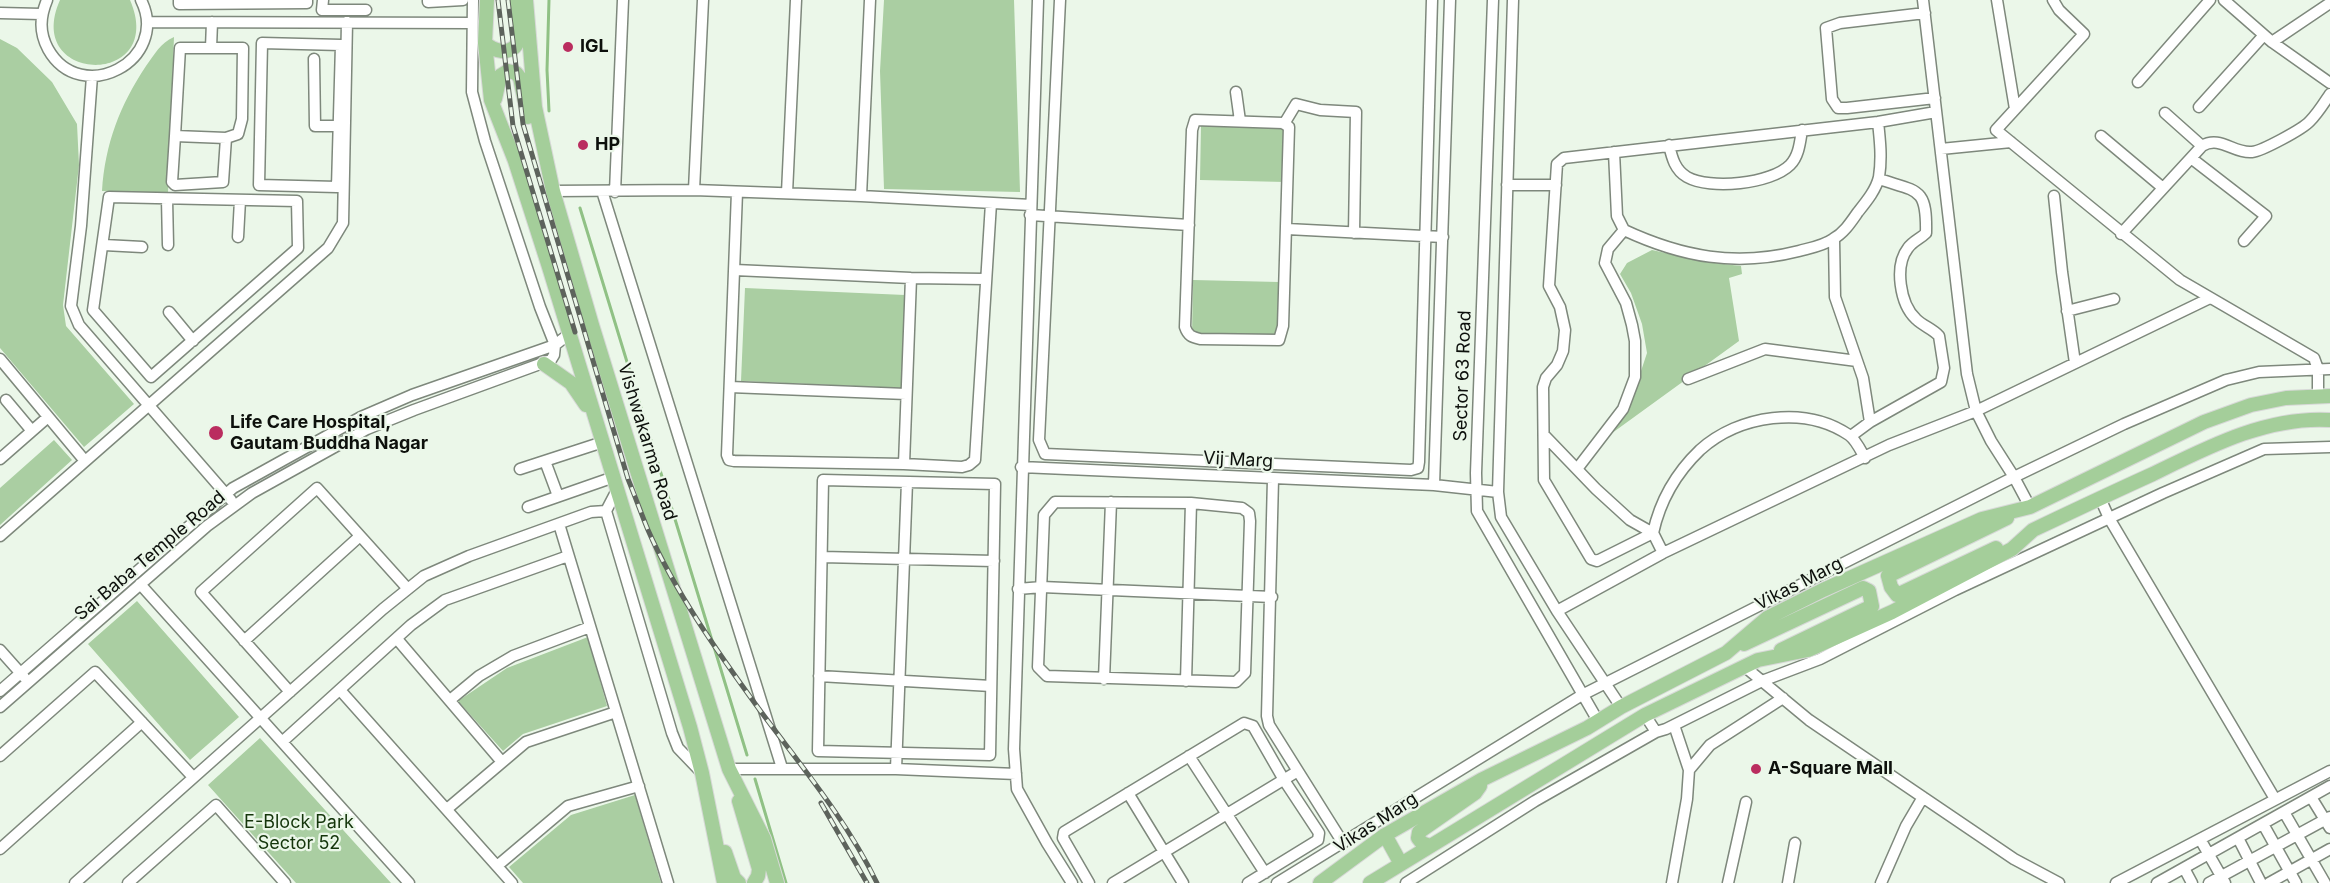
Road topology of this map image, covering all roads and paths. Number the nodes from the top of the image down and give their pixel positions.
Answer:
1 (47, 0) edge
2 (141, 0) edge
3 (179, 0) edge
4 (307, 0) edge
5 (323, 0) edge
6 (428, 0) edge
7 (463, 0) edge
8 (473, 0) edge
9 (487, 0) edge
10 (514, 0) edge
11 (526, 0) edge
12 (623, 0) edge
13 (703, 0) edge
14 (796, 0) edge
15 (870, 0) edge
16 (1038, 0) edge
17 (1060, 0) edge
18 (1432, 0) edge
19 (1450, 0) edge
20 (1493, 0) edge
21 (1513, 0) edge
22 (1923, 0) edge
23 (1997, 0) edge
24 (2053, 0) edge
25 (2210, 0) edge
26 (2224, 0) edge
27 (248, 1) edge
28 (2330, 3) edge
29 (366, 5) edge
30 (0, 12) edge
31 (1925, 13) junction
32 (41, 14) junction
33 (147, 22) junction
34 (212, 22) junction
35 (248, 22) junction
36 (300, 22) junction
37 (347, 22) junction
38 (366, 22) junction
39 (472, 22) junction
40 (2268, 38) junction
41 (485, 43) junction
42 (298, 44) junction
43 (211, 48) junction
44 (314, 59) dead end
45 (92, 76) junction
46 (2138, 82) dead end
47 (2330, 83) edge
48 (1236, 92) dead end
49 (2330, 94) edge
50 (1935, 98) junction
51 (492, 103) junction
52 (2199, 107) dead end
53 (2015, 109) junction
54 (1936, 112) junction
55 (2164, 113) dead end
56 (1240, 121) junction
57 (1878, 122) junction
58 (1284, 124) junction
59 (539, 125) junction
60 (339, 126) junction
61 (1802, 130) junction
62 (175, 136) junction
63 (2101, 136) dead end
64 (226, 138) junction
65 (2011, 142) junction
66 (1669, 145) junction
67 (2202, 146) junction
68 (1941, 149) junction
69 (1614, 152) junction
70 (2191, 158) junction
71 (1879, 179) junction
72 (1507, 185) junction
73 (1556, 185) junction
74 (2163, 188) junction
75 (694, 190) junction
76 (554, 191) junction
77 (602, 191) junction
78 (615, 192) junction
79 (737, 192) junction
80 (787, 194) junction
81 (861, 196) junction
82 (2054, 196) dead end
83 (167, 199) junction
84 (240, 200) junction
85 (991, 203) junction
86 (1031, 210) junction
87 (1050, 218) junction
88 (1189, 225) junction
89 (1287, 229) junction
90 (1624, 230) junction
91 (1354, 233) junction
92 (2121, 234) junction
93 (238, 237) dead end
94 (1426, 237) junction
95 (1443, 237) junction
96 (1834, 239) junction
97 (2244, 241) dead end
98 (104, 245) junction
99 (168, 245) dead end
100 (142, 248) dead end
101 (735, 270) junction
102 (911, 278) junction
103 (985, 279) junction
104 (2210, 298) junction
105 (2114, 299) dead end
106 (2067, 311) junction
107 (169, 312) dead end
108 (113, 333) junction
109 (568, 334) junction
110 (193, 340) junction
111 (555, 345) junction
112 (97, 346) junction
113 (0, 359) edge
114 (1857, 361) junction
115 (2075, 363) junction
116 (544, 364) junction
117 (2318, 369) junction
118 (2330, 369) edge
119 (4, 373) edge
120 (1688, 379) dead end
121 (730, 387) junction
122 (906, 394) junction
123 (2324, 396) edge
124 (6, 400) dead end
125 (149, 405) junction
126 (1976, 411) junction
127 (48, 417) junction
128 (2330, 420) edge
129 (1870, 422) junction
130 (599, 428) junction
131 (32, 431) junction
132 (1544, 435) junction
133 (1851, 436) junction
134 (603, 442) junction
135 (2330, 447) edge
136 (1865, 458) junction
137 (0, 459) edge
138 (85, 461) junction
139 (545, 461) junction
140 (904, 464) junction
141 (1022, 467) junction
142 (520, 469) dead end
143 (1577, 469) junction
144 (2014, 477) junction
145 (1273, 479) junction
146 (907, 482) junction
147 (615, 483) junction
148 (1434, 485) junction
149 (1476, 490) junction
150 (1498, 492) junction
151 (226, 494) junction
152 (558, 496) junction
153 (2100, 498) junction
154 (1111, 502) junction
155 (1191, 503) junction
156 (236, 505) junction
157 (528, 507) dead end
158 (2030, 507) junction
159 (606, 511) junction
160 (2109, 518) junction
161 (559, 524) junction
162 (2033, 530) junction
163 (1653, 533) junction
164 (0, 536) edge
165 (360, 536) junction
166 (1663, 553) junction
167 (568, 556) junction
168 (822, 557) junction
169 (904, 559) junction
170 (993, 561) junction
171 (140, 584) junction
172 (1042, 587) junction
173 (408, 589) junction
174 (1018, 590) junction
175 (1109, 590) junction
176 (1190, 593) junction
177 (1248, 597) junction
178 (1272, 597) junction
179 (1557, 611) junction
180 (590, 627) junction
181 (397, 639) junction
182 (244, 641) junction
183 (0, 650) edge
184 (1726, 653) junction
185 (1758, 660) junction
186 (1745, 667) junction
187 (21, 673) junction
188 (819, 676) junction
189 (1104, 679) junction
190 (900, 681) junction
191 (1186, 681) junction
192 (1762, 681) junction
193 (28, 682) junction
194 (1604, 684) junction
195 (991, 686) junction
196 (340, 690) junction
197 (0, 691) edge
198 (290, 692) junction
199 (1582, 695) junction
200 (1783, 698) junction
201 (450, 700) junction
202 (0, 707) edge
203 (1621, 707) junction
204 (616, 712) junction
205 (1645, 715) junction
206 (260, 718) junction
207 (1598, 721) junction
208 (142, 722) junction
209 (1674, 725) junction
210 (1656, 732) junction
211 (282, 742) junction
212 (897, 753) junction
213 (0, 756) edge
214 (1189, 756) junction
215 (502, 762) junction
216 (782, 768) junction
217 (896, 769) junction
218 (1689, 770) junction
219 (1298, 771) junction
220 (2330, 771) edge
221 (702, 773) junction
222 (1016, 774) junction
223 (732, 775) junction
224 (193, 777) junction
225 (1284, 780) junction
226 (1481, 780) junction
227 (639, 786) junction
228 (2330, 786) edge
229 (1128, 793) junction
230 (1923, 797) junction
231 (2311, 797) junction
232 (2275, 799) junction
233 (1746, 802) dead end
234 (447, 809) junction
235 (2284, 812) junction
236 (1227, 814) junction
237 (2328, 822) edge
238 (712, 824) junction
239 (2263, 824) junction
240 (1385, 835) junction
241 (2298, 836) junction
242 (2238, 838) junction
243 (2200, 839) junction
244 (1343, 843) junction
245 (1795, 843) dead end
246 (1430, 846) junction
247 (2277, 847) junction
248 (0, 849) edge
249 (2330, 849) edge
250 (1164, 852) junction
251 (2209, 854) junction
252 (2311, 859) junction
253 (2250, 861) junction
254 (1401, 864) junction
255 (497, 866) junction
256 (2184, 868) junction
257 (2290, 872) junction
258 (1265, 873) junction
259 (2330, 879) edge
260 (2224, 880) edge
261 (75, 883) edge
262 (128, 883) edge
263 (285, 883) edge
264 (409, 883) edge
265 (512, 883) edge
266 (668, 883) edge
267 (724, 883) edge
268 (739, 883) edge
269 (754, 883) edge
270 (777, 883) edge
271 (1072, 883) edge
272 (1089, 883) edge
273 (1113, 883) edge
274 (1183, 883) edge
275 (1248, 883) edge
276 (1277, 883) edge
277 (1320, 883) edge
278 (1370, 883) edge
279 (1406, 883) edge
280 (1672, 883) edge
281 (1728, 883) edge
282 (1788, 883) edge
283 (1881, 883) edge
284 (2059, 883) edge
285 (2116, 883) edge
286 (2157, 883) edge
287 (2193, 883) edge
288 (2209, 883) edge
289 (2261, 883) edge
290 (2269, 883) edge
291 (2296, 883) edge
292 (2325, 883) edge

1 - 32 street
2 - 33 street
3 - 27 street
4 - 27 street
5 - 29 street
6 - 7 street
8 - 39 street
9 - 41 main road
10 - 41 main road
11 - 59 main road, Vishwakarma Road
12 - 78 street
13 - 75 street
14 - 80 street
15 - 81 street
16 - 86 street
17 - 87 street
18 - 94 street
19 - 95 street
20 - 149 street, Sector 63 Road
21 - 72 street
22 - 31 street
23 - 53 street
24 - 53 street
25 - 46 street
26 - 40 street
27 - 35 street
28 - 40 street
29 - 38 street
30 - 32 street
31 - 50 street
31 - 50 street
32 - 45 street
33 - 34 street
33 - 45 street
34 - 35 street
34 - 43 street
35 - 36 street
36 - 37 street
36 - 42 street
37 - 38 street
37 - 125 street
38 - 39 street
39 - 111 street
40 - 47 street
40 - 52 street
41 - 51 main road
42 - 60 street
42 - 60 street
43 - 62 street
43 - 64 street
44 - 60 street
45 - 112 street
48 - 56 street
49 - 67 street
50 - 54 street
51 - 59 main road
51 - 109 main road
53 - 65 street
54 - 57 street
54 - 68 street
55 - 67 street
56 - 58 street
56 - 88 street
57 - 61 street
57 - 71 street
58 - 89 street
58 - 91 street
59 - 76 main road, Vishwakarma Road
61 - 66 street
61 - 66 street
62 - 64 street
62 - 64 street
63 - 74 street
65 - 68 street
65 - 92 street
66 - 69 street
67 - 70 street
68 - 126 street
69 - 73 street
69 - 90 street
70 - 74 street
70 - 97 street
71 - 96 street
71 - 129 street
72 - 73 street
72 - 150 street
73 - 132 street
74 - 92 street
75 - 78 street
75 - 79 street
76 - 77 street
76 - 223 main road, Vishwakarma Road
77 - 78 street
77 - 216 street
79 - 80 street
79 - 101 street
80 - 81 street
81 - 85 street
82 - 106 street
83 - 84 street
83 - 98 street
83 - 99 street
84 - 93 street
84 - 110 street
85 - 86 street
85 - 103 street
86 - 87 street
86 - 141 street
87 - 88 street
87 - 94 street
88 - 89 street
89 - 91 street
90 - 96 street
90 - 143 street
91 - 94 street
92 - 104 street
94 - 95 street
95 - 148 street
96 - 114 street
98 - 100 street
98 - 108 street
101 - 102 street
101 - 121 street
102 - 103 street
102 - 122 street
103 - 140 street
104 - 115 street
104 - 117 street
105 - 106 street
106 - 115 street
107 - 110 street
108 - 110 street
108 - 112 street
109 - 111 street, Sai Baba Temple Road
109 - 130 main road
111 - 116 street, Sai Baba Temple Road
111 - 151 street, Sai Baba Temple Road
112 - 125 street
113 - 119 street
114 - 120 street
114 - 129 street
115 - 126 street
116 - 130 main road
116 - 156 street, Sai Baba Temple Road
117 - 118 street
117 - 123 street
117 - 144 street
119 - 127 street
121 - 122 street
121 - 140 street
122 - 140 street
123 - 158 main road, Vikas Marg
124 - 131 street
125 - 138 street
125 - 151 street
126 - 136 street
126 - 144 street
127 - 131 street
127 - 138 street
128 - 153 main road
129 - 133 street
130 - 134 main road
131 - 137 street
132 - 143 street
132 - 163 street
133 - 136 street
133 - 163 street
134 - 139 street
134 - 147 main road
135 - 160 street
136 - 166 street
138 - 164 street
139 - 142 street
139 - 152 street
141 - 145 street, Vij Marg
141 - 174 street
143 - 163 street
144 - 158 street
144 - 194 street
145 - 148 street, Vij Marg
145 - 178 street
146 - 168 street
146 - 169 street
146 - 170 street
147 - 152 street
147 - 159 street
147 - 221 main road
148 - 149 street, Vij Marg
149 - 150 street, Vij Marg
149 - 199 street, Sector 63 Road
150 - 179 street
151 - 156 street
151 - 187 street, Sai Baba Temple Road
152 - 157 street
153 - 160 street
153 - 162 main road
154 - 155 street
154 - 172 street
154 - 175 street
155 - 176 street
155 - 177 street
156 - 171 street, Sai Baba Temple Road
158 - 162 main road
158 - 184 main road, Vikas Marg
159 - 161 street
159 - 221 street
160 - 192 street
160 - 232 street
161 - 167 street
161 - 173 street
162 - 185 main road
163 - 166 street
165 - 173 street
165 - 182 street
165 - 182 street
166 - 179 street
167 - 180 street
167 - 181 street
168 - 169 street
168 - 188 street
169 - 170 street
169 - 190 street
170 - 195 street
171 - 193 street, Sai Baba Temple Road
171 - 206 street
172 - 174 street
172 - 175 street
172 - 189 street
173 - 198 street
174 - 222 street
175 - 176 street
175 - 189 street
176 - 177 street
176 - 191 street
177 - 178 street
177 - 191 street
178 - 219 street
179 - 194 street
180 - 201 street
180 - 204 street
181 - 196 street
181 - 201 street
182 - 198 street
183 - 187 street
184 - 185 main road
184 - 203 main road, Vikas Marg
185 - 186 main road
186 - 192 street
186 - 205 main road
187 - 193 street
187 - 197 street, Sai Baba Temple Road
188 - 190 street
188 - 212 street
189 - 191 street
190 - 195 street
190 - 212 street
192 - 200 street
192 - 209 street
193 - 202 street, Sai Baba Temple Road
194 - 199 street
194 - 203 street
195 - 212 street
196 - 211 street
196 - 234 street
198 - 206 street
199 - 207 street, Sector 63 Road
199 - 244 street
200 - 218 street
200 - 230 street
201 - 215 street
203 - 207 main road, Vikas Marg
204 - 215 street
204 - 227 street
205 - 210 street
205 - 246 main road
206 - 211 street
206 - 224 street
207 - 226 main road, Vikas Marg
208 - 213 street
208 - 224 street
208 - 248 street
209 - 210 street
209 - 218 street
210 - 279 street
211 - 264 street
212 - 217 street
214 - 225 street
214 - 229 street
214 - 236 street
215 - 234 street
216 - 217 street
216 - 223 street
217 - 222 street
218 - 280 street
219 - 225 street
219 - 244 street
220 - 232 street
221 - 238 main road
222 - 271 street
223 - 269 main road
223 - 270 main road, Vishwakarma Road
224 - 261 street
225 - 236 street
225 - 258 street
226 - 240 main road, Vikas Marg
226 - 246 main road
227 - 255 street
227 - 266 street
228 - 231 street
229 - 250 street
229 - 272 street
230 - 283 street
230 - 284 street
231 - 235 street
231 - 237 street
232 - 243 street
233 - 281 street
234 - 255 street
235 - 239 street
235 - 241 street
236 - 250 street
236 - 258 street
237 - 241 street
238 - 267 main road
238 - 268 main road
239 - 242 street
239 - 247 street
240 - 254 main road
240 - 277 main road, Vikas Marg
241 - 247 street
241 - 252 street
242 - 251 street
242 - 253 street
243 - 251 street
243 - 285 street
244 - 276 street
245 - 282 street
246 - 254 main road
247 - 253 street
247 - 257 street
249 - 252 street
250 - 273 street
250 - 274 street
251 - 256 street
251 - 260 street
252 - 257 street
252 - 292 street
253 - 260 street
253 - 289 street
254 - 278 main road
255 - 265 street
256 - 286 street
256 - 287 street
257 - 290 street
257 - 291 street
258 - 275 street
259 - 292 street
260 - 288 street
262 - 263 street

